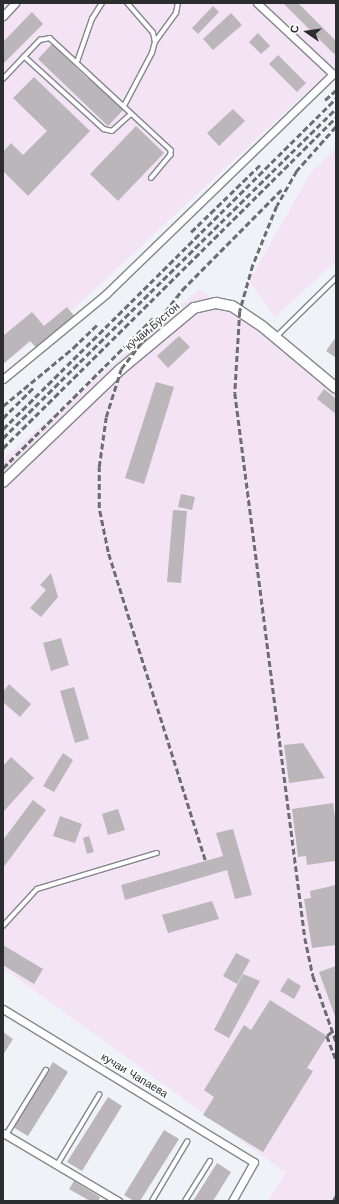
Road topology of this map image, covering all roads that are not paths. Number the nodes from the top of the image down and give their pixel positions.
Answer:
1 (15, 3) edge
2 (102, 3) edge
3 (127, 3) edge
4 (178, 3) edge
5 (259, 4) edge
6 (3, 16) edge
7 (155, 42) junction
8 (24, 56) junction
9 (77, 62) junction
10 (334, 72) edge
11 (3, 79) edge
12 (124, 106) junction
13 (131, 114) junction
14 (152, 178) dead end
15 (336, 278) edge
16 (275, 337) junction
17 (3, 379) edge
18 (336, 388) edge
19 (3, 482) edge
20 (157, 853) dead end
21 (3, 926) edge
22 (3, 1009) edge
23 (46, 1070) dead end
24 (99, 1094) dead end
25 (5, 1134) edge
26 (188, 1142) dead end
27 (210, 1160) dead end
28 (57, 1165) junction
29 (115, 1200) edge
30 (152, 1201) edge
31 (186, 1201) edge
32 (232, 1201) edge

1 - 6 street
2 - 9 lane
3 - 7 lane
4 - 7 lane
5 - 10 street
7 - 12 lane
8 - 9 lane
8 - 11 lane
8 - 13 lane
9 - 12 lane
10 - 17 street
12 - 13 lane
13 - 14 lane
15 - 16 lane
16 - 18 main road, кӯчаи Бӯстон
16 - 19 main road, кӯчаи Бӯстон
20 - 21 lane
22 - 32 street, кучаи Чапаева
23 - 25 lane
24 - 28 lane
25 - 28 street
26 - 30 lane
27 - 31 lane
28 - 29 street

